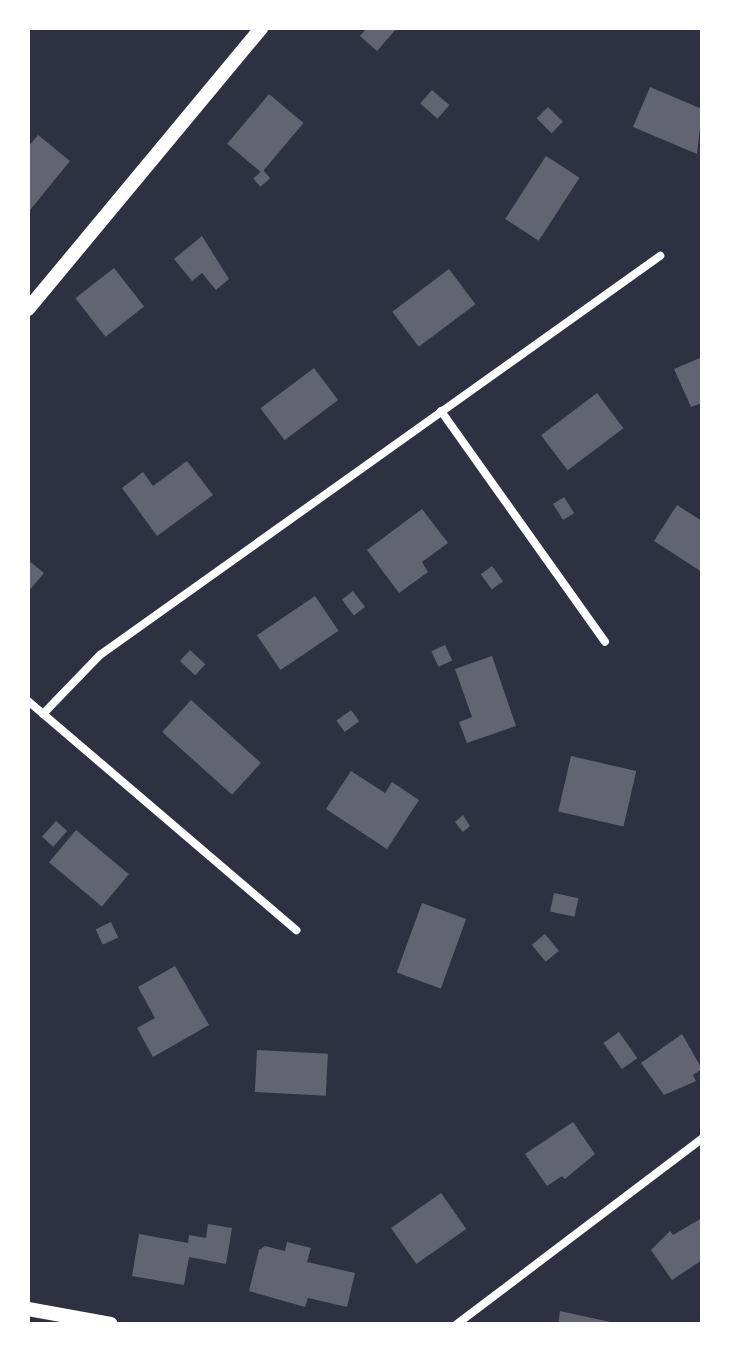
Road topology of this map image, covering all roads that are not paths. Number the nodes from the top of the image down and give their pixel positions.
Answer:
1 (261, 28) edge
2 (660, 256) dead end
3 (28, 309) edge
4 (441, 411) junction
5 (605, 642) dead end
6 (28, 701) edge
7 (43, 714) junction
8 (296, 930) dead end
9 (702, 1139) edge
10 (28, 1309) edge
11 (111, 1324) edge
12 (457, 1324) edge

1 - 3 street
2 - 4 street
4 - 5 street
4 - 7 street
6 - 7 street
7 - 8 street
9 - 12 street
10 - 11 street

